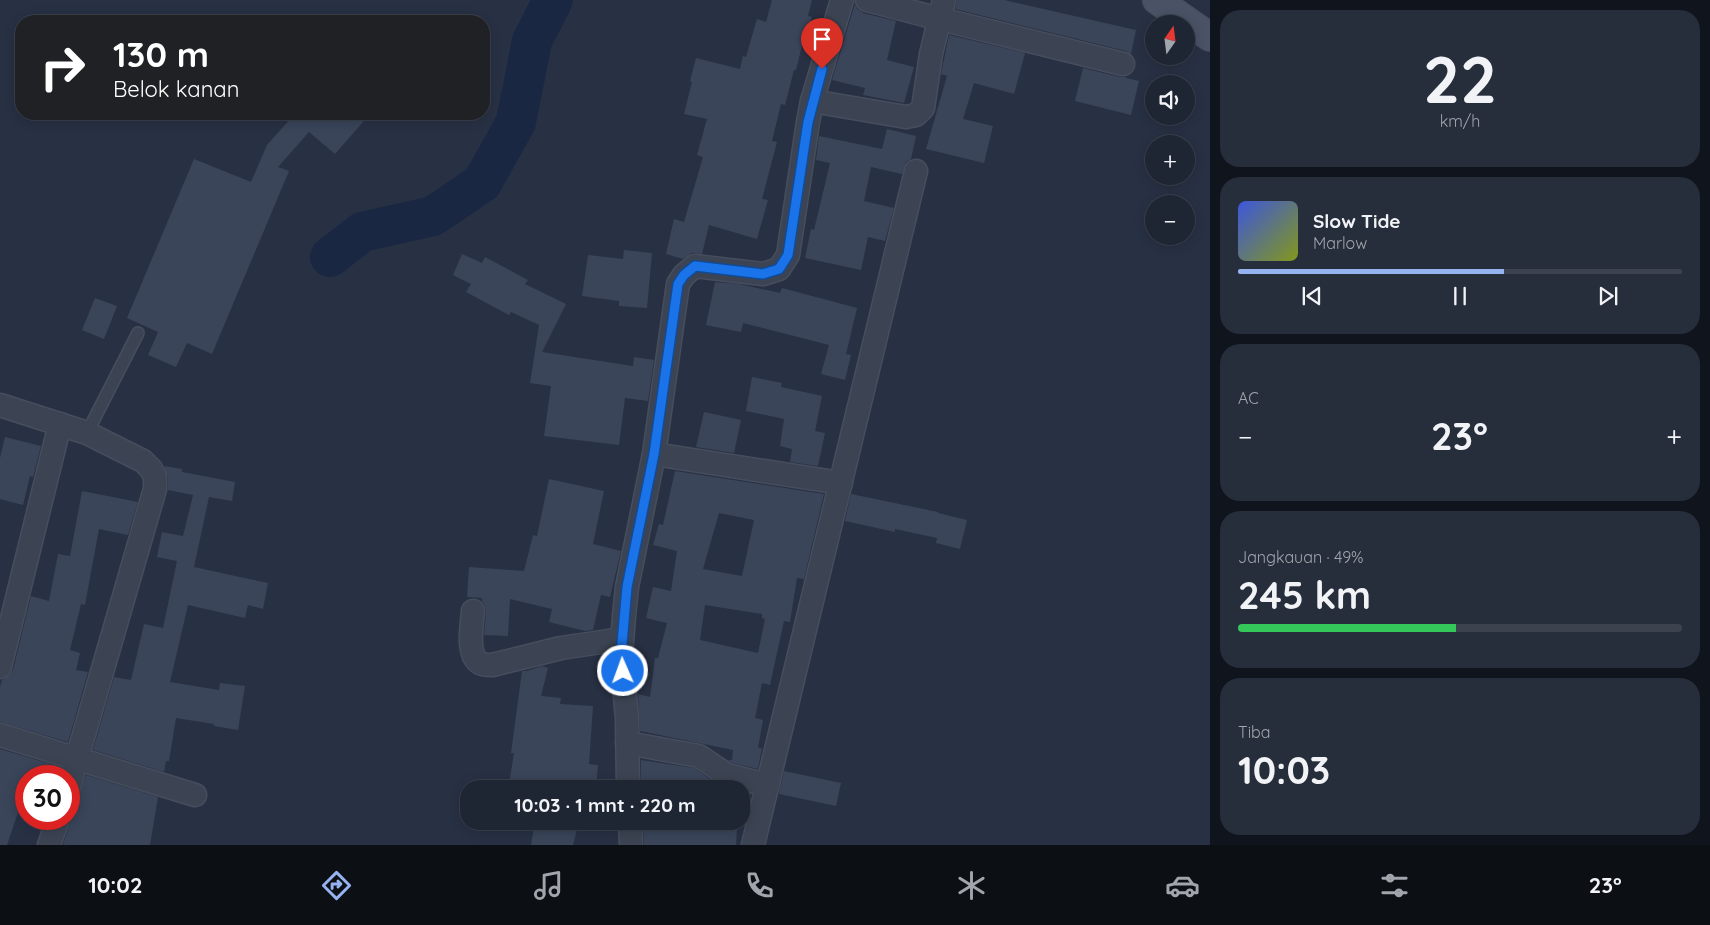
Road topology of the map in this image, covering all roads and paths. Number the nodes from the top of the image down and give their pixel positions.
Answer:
1 (842, 0) edge
2 (867, 0) edge
3 (1158, 0) edge
4 (942, 10) edge
5 (1210, 37) edge
6 (1123, 64) dead end
7 (812, 101) junction
8 (916, 171) dead end
9 (138, 334) dead end
10 (0, 405) edge
11 (60, 424) junction
12 (87, 433) junction
13 (654, 454) junction
14 (841, 483) junction
15 (10, 585) edge
16 (473, 612) dead end
17 (622, 639) junction
18 (0, 667) edge
19 (0, 736) edge
20 (627, 743) junction
21 (77, 760) junction
22 (75, 765) edge
23 (628, 780) edge
24 (768, 785) junction
25 (195, 795) dead end
26 (54, 830) edge
27 (630, 830) edge
28 (49, 845) edge
29 (631, 845) edge
30 (753, 845) edge

1 - 7 street
2 - 4 street
3 - 5 main road
4 - 6 street
4 - 7 street
7 - 13 street
8 - 14 street
9 - 12 lane
10 - 11 street
11 - 12 street
11 - 15 street
12 - 21 street
13 - 14 street
13 - 17 street
14 - 24 street
15 - 18 street
16 - 17 street
17 - 20 street
19 - 21 street
20 - 23 street
20 - 24 street
21 - 22 street
21 - 25 street
24 - 30 street
26 - 28 street
27 - 29 street

